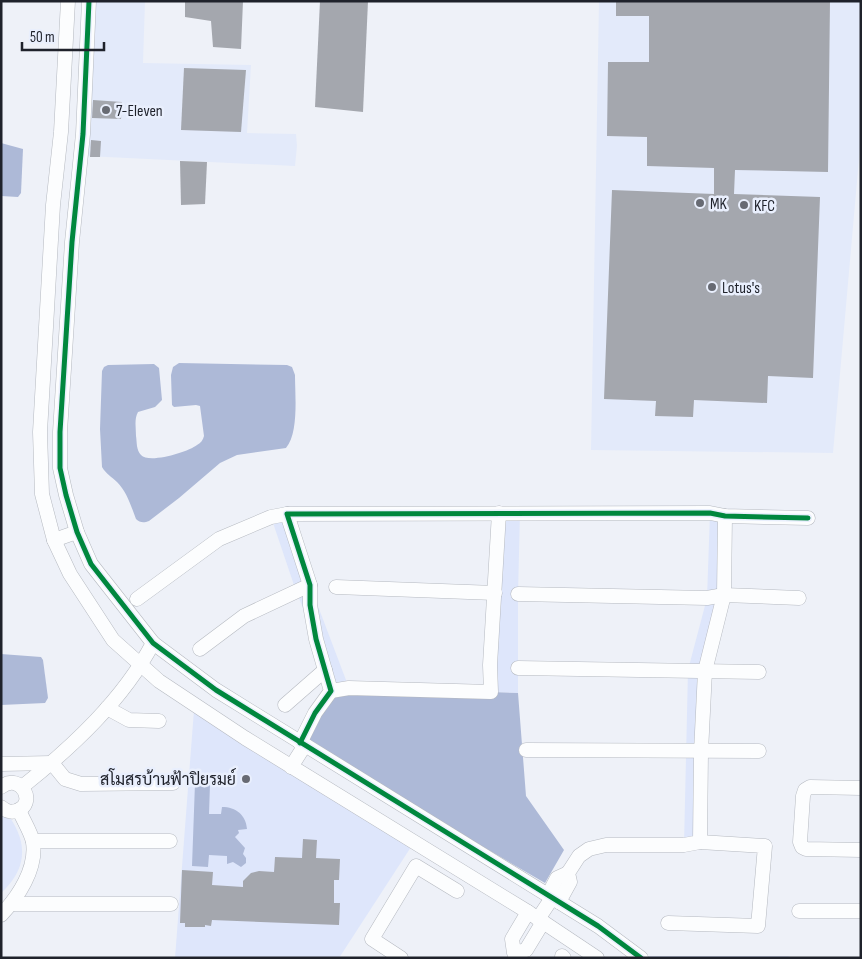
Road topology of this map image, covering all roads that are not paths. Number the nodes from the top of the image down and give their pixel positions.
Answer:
1 (68, 1) edge
2 (89, 1) edge
3 (499, 513) junction
4 (286, 514) junction
5 (725, 516) junction
6 (808, 518) dead end
7 (77, 532) junction
8 (54, 540) junction
9 (91, 564) junction
10 (70, 574) junction
11 (310, 585) junction
12 (336, 587) dead end
13 (495, 592) junction
14 (518, 594) dead end
15 (724, 595) junction
16 (799, 598) dead end
17 (137, 599) dead end
18 (153, 643) junction
19 (200, 649) dead end
20 (141, 665) junction
21 (518, 668) dead end
22 (325, 670) junction
23 (705, 670) junction
24 (759, 672) dead end
25 (332, 691) junction
26 (284, 705) dead end
27 (107, 708) junction
28 (158, 721) dead end
29 (298, 741) junction
30 (526, 750) dead end
31 (701, 752) junction
32 (759, 752) dead end
33 (52, 763) junction
34 (1, 764) edge
35 (291, 767) junction
36 (173, 783) dead end
37 (1, 787) edge
38 (22, 787) junction
39 (861, 788) edge
40 (1, 807) edge
41 (19, 810) junction
42 (33, 841) junction
43 (170, 841) dead end
44 (700, 842) junction
45 (861, 850) edge
46 (457, 891) dead end
47 (553, 898) junction
48 (12, 904) junction
49 (171, 904) dead end
50 (799, 911) dead end
51 (861, 911) edge
52 (1, 915) edge
53 (537, 918) junction
54 (668, 923) dead end
55 (512, 955) edge
56 (401, 958) edge
57 (597, 958) edge
58 (641, 958) edge

1 - 8 street
2 - 7 street
3 - 4 street
3 - 5 street
3 - 13 street
4 - 11 street
4 - 17 street
5 - 6 street
5 - 15 street
7 - 8 street
7 - 9 street
8 - 10 street
9 - 10 street
9 - 18 street
10 - 20 street
11 - 19 street
11 - 22 street
12 - 13 street
13 - 25 street
14 - 15 street
15 - 16 street
15 - 23 street
18 - 20 street
18 - 29 street
20 - 27 street
20 - 35 street
21 - 23 street
22 - 25 street
22 - 26 street
23 - 24 street
23 - 31 street
25 - 29 street
27 - 28 street
27 - 33 street
29 - 35 street
29 - 47 street
30 - 31 street
31 - 32 street
31 - 44 street
33 - 34 street
33 - 36 street
33 - 38 street
35 - 53 street
37 - 38 street
38 - 41 street
39 - 45 street
40 - 41 street
41 - 42 street
42 - 43 street
42 - 48 street
44 - 47 street
44 - 54 street
46 - 56 street
47 - 53 street
47 - 58 street
48 - 49 street
48 - 52 street
50 - 51 street
53 - 55 street
53 - 57 street

